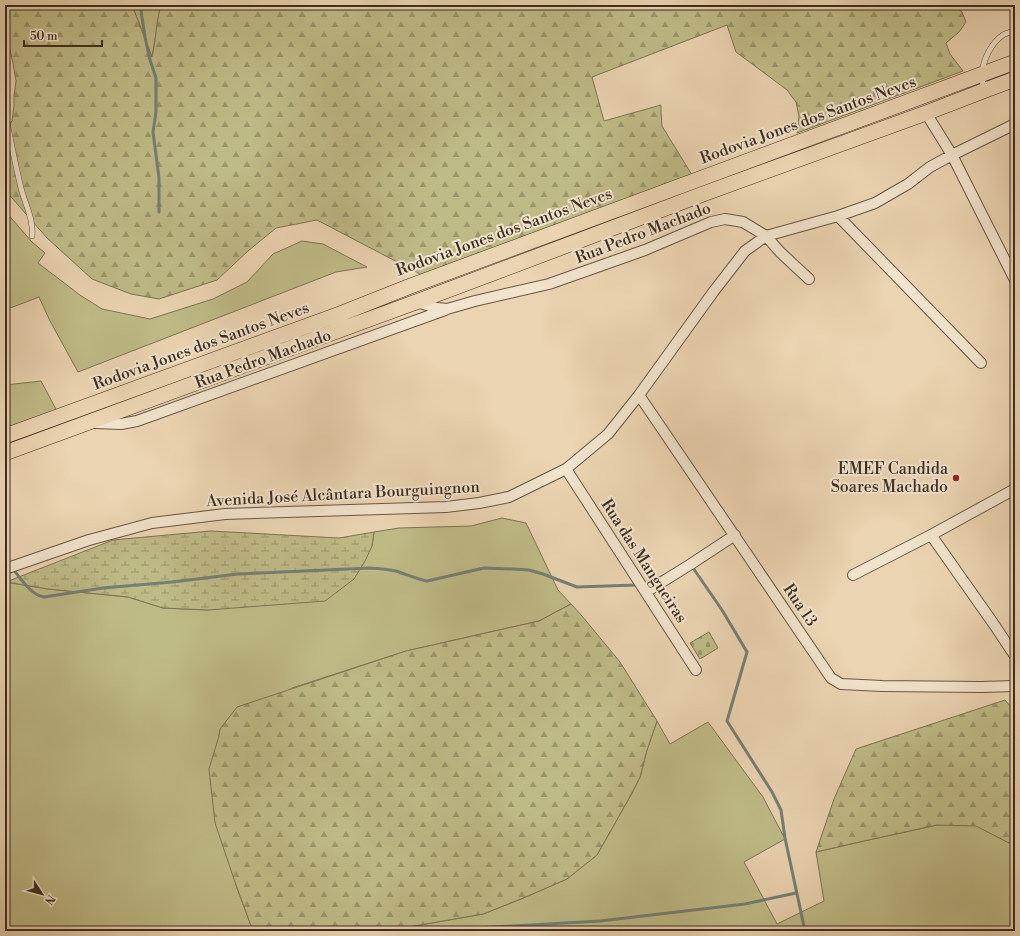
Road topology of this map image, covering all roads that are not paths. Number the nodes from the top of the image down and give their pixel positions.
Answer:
1 (1015, 31) edge
2 (1015, 62) edge
3 (982, 74) junction
4 (1015, 79) edge
5 (983, 91) junction
6 (5, 112) edge
7 (926, 113) junction
8 (1015, 124) edge
9 (952, 155) junction
10 (838, 216) junction
11 (32, 236) dead end
12 (766, 236) junction
13 (809, 279) dead end
14 (1015, 280) edge
15 (416, 302) junction
16 (447, 309) junction
17 (981, 363) dead end
18 (639, 396) junction
19 (87, 422) junction
20 (5, 436) edge
21 (5, 453) edge
22 (566, 470) junction
23 (1014, 493) edge
24 (735, 535) junction
25 (931, 535) junction
26 (5, 569) edge
27 (853, 575) dead end
28 (646, 592) junction
29 (1015, 656) edge
30 (696, 670) dead end
31 (1015, 686) edge

1 - 3 lane
2 - 3 main road, Rodovia Jones dos Santos Neves
3 - 5 lane
3 - 20 main road, Rodovia Jones dos Santos Neves
4 - 5 main road, Rodovia Jones dos Santos Neves
5 - 7 main road, Rodovia Jones dos Santos Neves
6 - 11 lane
7 - 9 street
7 - 15 main road, Rodovia Jones dos Santos Neves
8 - 9 street
9 - 10 street
9 - 14 street
10 - 12 street
10 - 17 street
12 - 13 street, Rua Pedro Machado
12 - 16 street, Rua Pedro Machado
12 - 18 street, Avenida José Alcântara Bourguingnon
15 - 16 street, Rua Pedro Machado
15 - 19 main road, Rodovia Jones dos Santos Neves
16 - 19 street, Rua Pedro Machado
18 - 22 street, Avenida José Alcântara Bourguingnon
18 - 24 street, Rua 13
19 - 21 main road, Rodovia Jones dos Santos Neves
22 - 26 street, Avenida José Alcântara Bourguingnon
22 - 28 street, Rua das Mangueiras
23 - 25 street
24 - 28 street
24 - 31 street, Rua 13
25 - 27 street
25 - 29 street
28 - 30 street, Rua das Mangueiras

